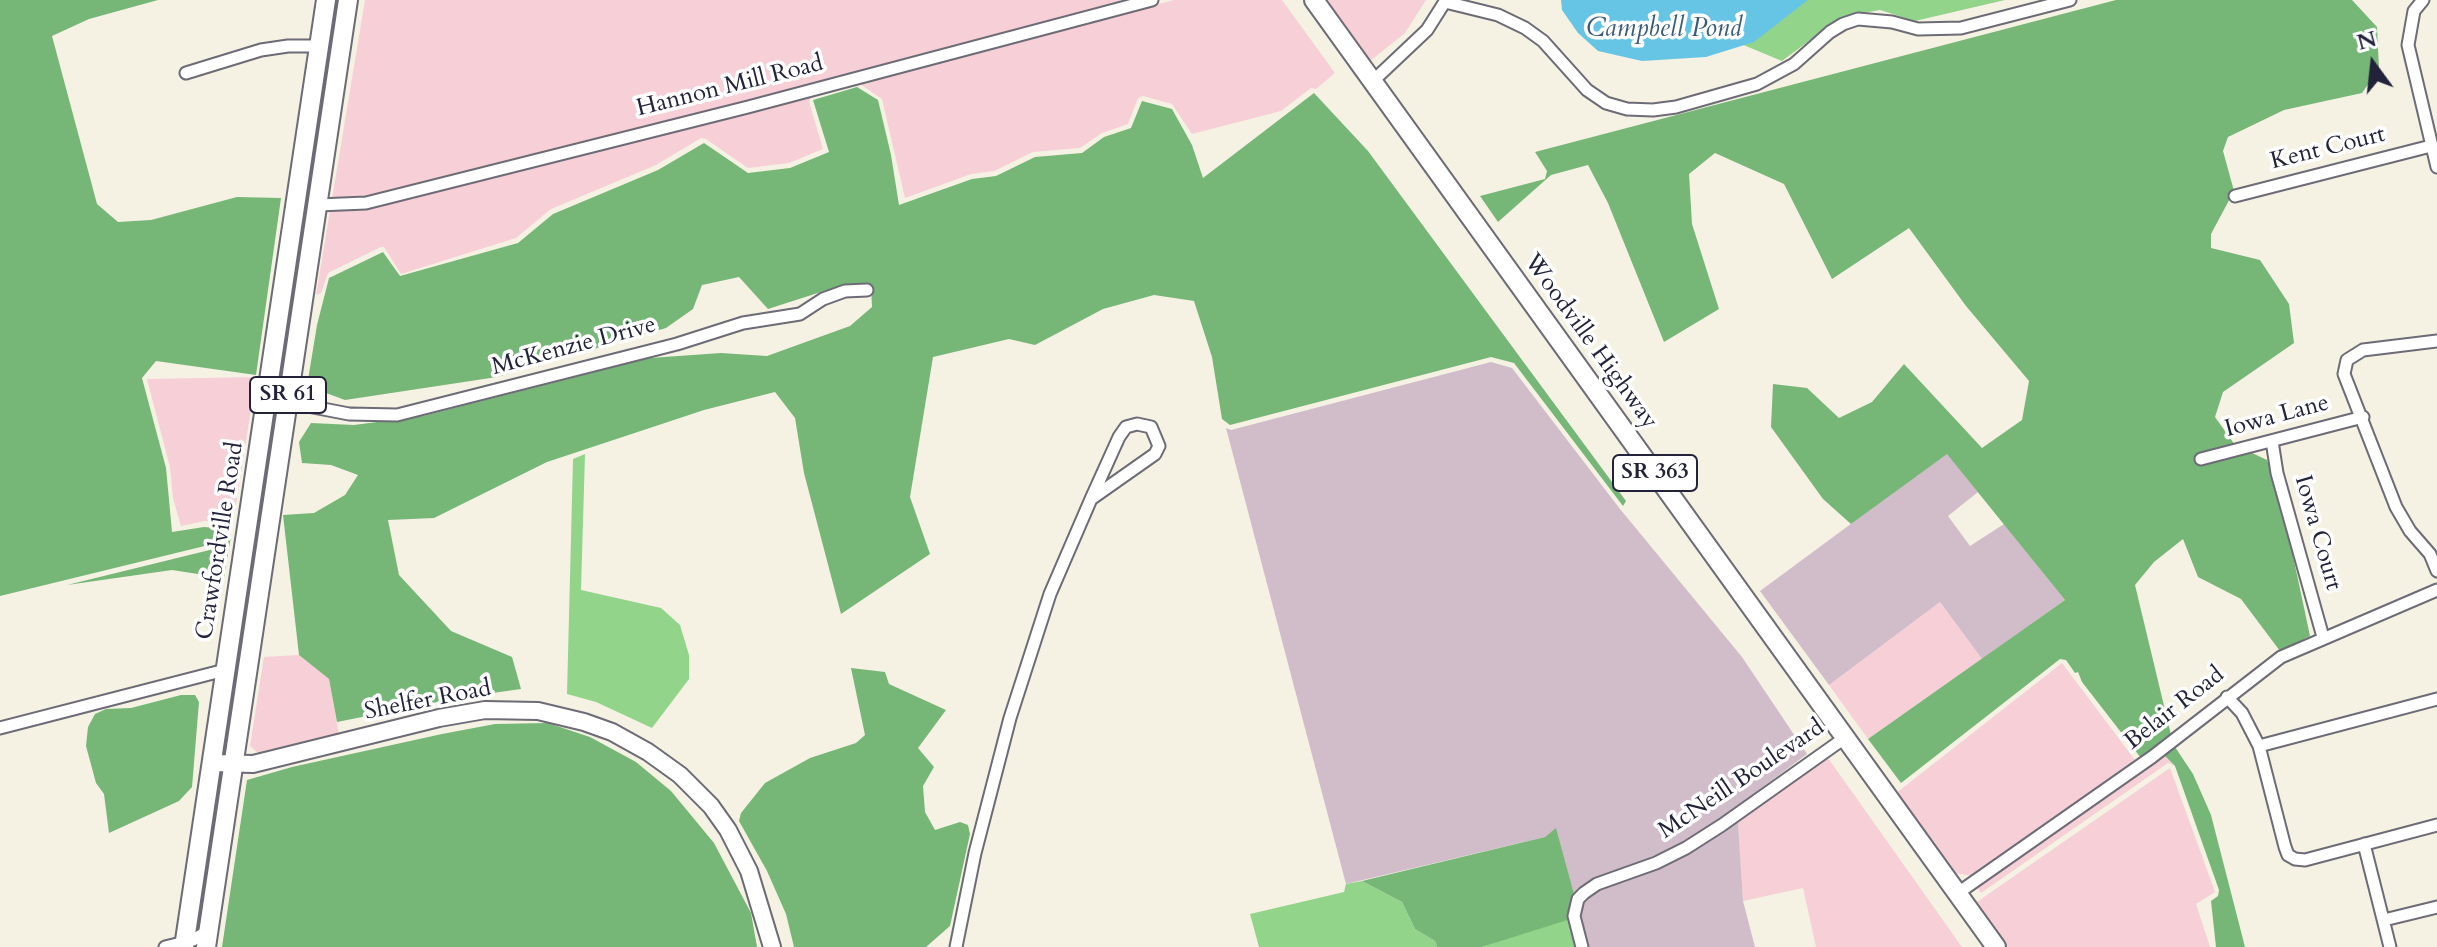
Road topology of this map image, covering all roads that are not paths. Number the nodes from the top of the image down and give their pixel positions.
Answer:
1 (326, 0) edge
2 (348, 0) edge
3 (1152, 0) edge
4 (1314, 0) edge
5 (2070, 0) edge
6 (2423, 0) edge
7 (1445, 1) edge
8 (320, 46) junction
9 (186, 73) dead end
10 (1373, 81) junction
11 (2431, 146) junction
12 (2437, 167) edge
13 (301, 169) junction
14 (2235, 196) dead end
15 (318, 205) junction
16 (293, 227) junction
17 (867, 290) dead end
18 (2437, 341) edge
19 (287, 402) junction
20 (2363, 417) junction
21 (2272, 441) junction
22 (2201, 459) dead end
23 (1091, 499) junction
24 (2437, 571) edge
25 (2437, 590) edge
26 (2323, 637) junction
27 (225, 670) junction
28 (2227, 697) junction
29 (2437, 699) edge
30 (0, 728) edge
31 (1846, 737) junction
32 (2259, 746) junction
33 (213, 763) junction
34 (233, 765) junction
35 (2437, 825) edge
36 (2364, 844) junction
37 (1958, 893) junction
38 (2437, 907) edge
39 (2384, 920) junction
40 (207, 939) edge
41 (184, 944) edge
42 (165, 947) edge
43 (772, 947) edge
44 (956, 947) edge
45 (1582, 947) edge
46 (1996, 947) edge
47 (2390, 947) edge

1 - 8 main road, Crawfordville Road / SR 61
2 - 15 main road, Crawfordville Road / SR 61
3 - 15 street, Hannon Mill Road
4 - 10 main road, Woodville Highway / SR 363
5 - 7 street
6 - 11 street
7 - 10 street
8 - 9 street
8 - 13 main road, Crawfordville Road / SR 61
10 - 31 main road, Woodville Highway / SR 363
11 - 12 street
11 - 14 street, Kent Court
13 - 15 main road
13 - 16 main road, Crawfordville Road / SR 61
15 - 16 main road
15 - 19 main road, Crawfordville Road / SR 61
16 - 27 main road, Crawfordville Road / SR 61
17 - 19 street, McKenzie Drive
18 - 20 street
19 - 34 main road, Crawfordville Road / SR 61
20 - 21 street, Iowa Lane
20 - 24 street
21 - 22 street, Iowa Lane
21 - 26 street, Iowa Court
23 - 23 street
23 - 44 street
25 - 26 street, Belair Road
26 - 28 street, Belair Road
27 - 30 street
27 - 33 main road, Crawfordville Road / SR 61
28 - 32 street
28 - 37 street, Belair Road
29 - 32 street
31 - 37 main road, Woodville Highway / SR 363
31 - 45 street, McNeill Boulevard
32 - 36 street
33 - 34 street, Shelfer Road
33 - 41 main road, Crawfordville Road / SR 61
34 - 40 main road, Crawfordville Road / SR 61
34 - 43 street, Shelfer Road
35 - 36 street
36 - 39 street
37 - 46 main road, Woodville Highway / SR 363
38 - 39 street
39 - 47 street
40 - 41 street
41 - 42 street

